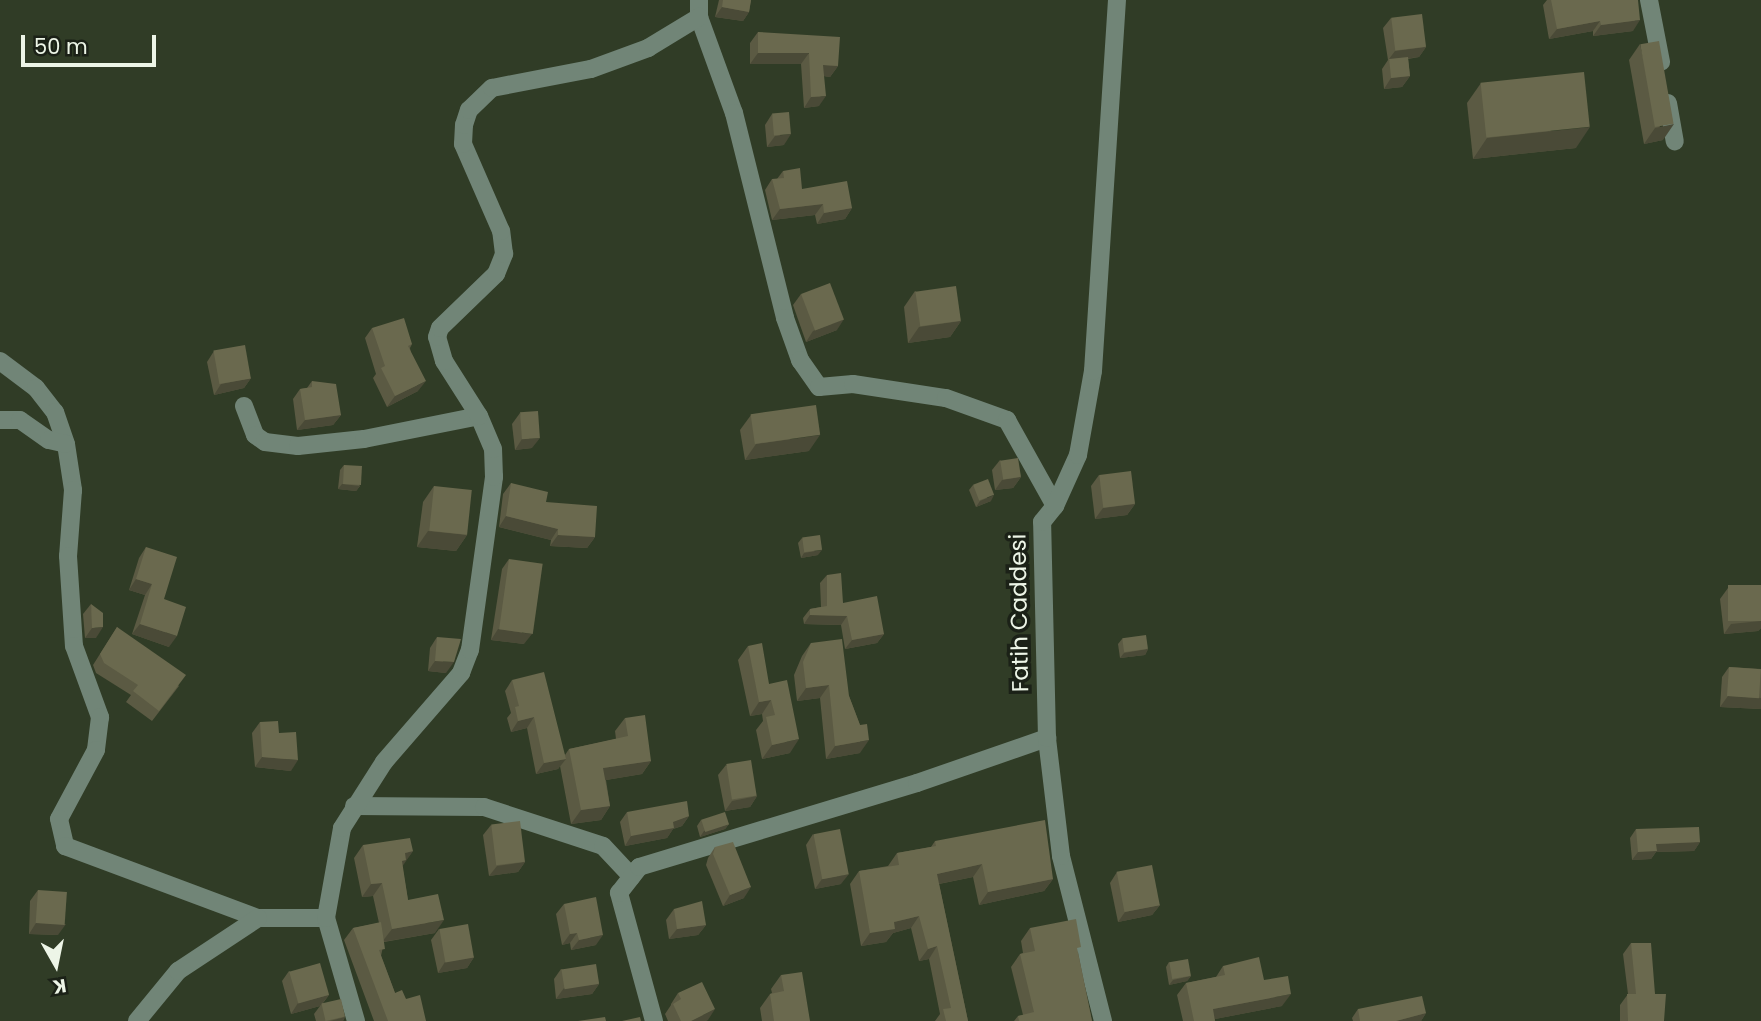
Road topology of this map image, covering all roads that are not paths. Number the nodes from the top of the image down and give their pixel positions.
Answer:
1 (1117, 0) edge
2 (1650, 0) edge
3 (699, 9) edge
4 (1675, 141) dead end
5 (0, 360) edge
6 (244, 406) dead end
7 (479, 416) junction
8 (0, 420) edge
9 (66, 444) junction
10 (1055, 506) junction
11 (1046, 738) junction
12 (354, 806) junction
13 (632, 877) junction
14 (258, 918) junction
15 (326, 918) junction
16 (137, 1021) edge
17 (356, 1021) edge
18 (654, 1021) edge
19 (1103, 1021) edge

1 - 10 street, Fatih Caddesi
2 - 4 street
3 - 7 street
3 - 10 street
5 - 9 street
6 - 7 street
7 - 12 street
8 - 9 street
9 - 14 street
10 - 11 street, Fatih Caddesi
11 - 13 street
11 - 19 street, Fatih Caddesi
12 - 13 street
12 - 15 street
13 - 18 street
14 - 15 street
14 - 16 street
15 - 17 street

